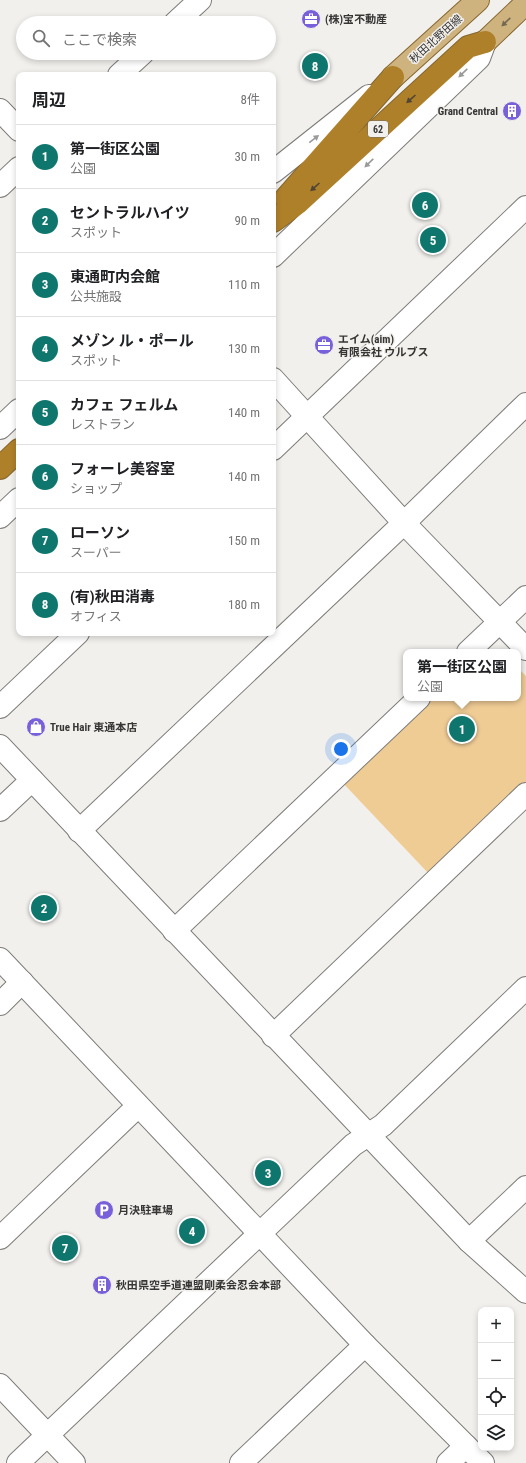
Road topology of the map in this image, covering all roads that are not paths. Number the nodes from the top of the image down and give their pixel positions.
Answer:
1 (200, 0) edge
2 (478, 0) edge
3 (524, 3) edge
4 (183, 16) edge
5 (485, 42) junction
6 (135, 60) edge
7 (122, 72) edge
8 (393, 77) junction
9 (0, 110) edge
10 (16, 127) edge
11 (276, 170) edge
12 (16, 171) edge
13 (0, 186) edge
14 (526, 206) edge
15 (276, 212) edge
16 (276, 219) edge
17 (276, 253) edge
18 (276, 382) edge
19 (526, 404) edge
20 (16, 413) edge
21 (308, 416) junction
22 (0, 428) edge
23 (276, 446) edge
24 (16, 453) edge
25 (0, 468) edge
26 (16, 502) edge
27 (0, 517) edge
28 (404, 522) junction
29 (526, 597) edge
30 (500, 621) junction
31 (75, 636) edge
32 (471, 649) edge
33 (526, 649) edge
34 (416, 701) edge
35 (0, 707) edge
36 (0, 746) edge
37 (32, 780) junction
38 (526, 794) edge
39 (0, 810) edge
40 (79, 831) junction
41 (174, 931) junction
42 (0, 958) edge
43 (22, 982) junction
44 (526, 988) edge
45 (0, 1004) edge
46 (273, 1036) junction
47 (138, 1106) junction
48 (368, 1135) junction
49 (526, 1187) edge
50 (260, 1234) junction
51 (0, 1238) edge
52 (469, 1241) junction
53 (526, 1292) edge
54 (365, 1345) junction
55 (0, 1385) edge
56 (47, 1435) junction
57 (466, 1446) junction
58 (18, 1463) edge
59 (74, 1463) edge
60 (241, 1463) edge
61 (448, 1463) edge
62 (483, 1463) edge

1 - 4 street
2 - 8 main road, 秋田北野田線 / 62
3 -> 5 main road, 62
5 -> 16 highway, 62
5 -> 17 street
6 - 7 street
11 -> 8 street
8 - 15 highway, 62
9 - 10 street
12 - 13 street
14 - 21 street
18 - 21 street
19 - 28 street
20 - 22 street
21 - 23 street
21 - 28 street
24 - 25 highway
26 - 27 street
28 - 30 street
28 - 40 street
29 - 30 street
30 - 32 street
30 - 33 street
31 - 35 street
34 - 41 street
36 - 37 street
37 - 39 street
37 - 40 street
38 - 46 street
40 - 41 street
41 - 46 street
42 - 43 street
43 - 45 street
43 - 47 street
44 - 48 street
46 - 48 street
47 - 50 street
47 - 51 street
48 - 50 street
48 - 52 street
49 - 52 street
50 - 54 street
50 - 56 street
52 - 53 street
54 - 57 street
54 - 60 street
55 - 56 street
56 - 58 street
56 - 59 street
57 - 61 street
57 - 62 street

